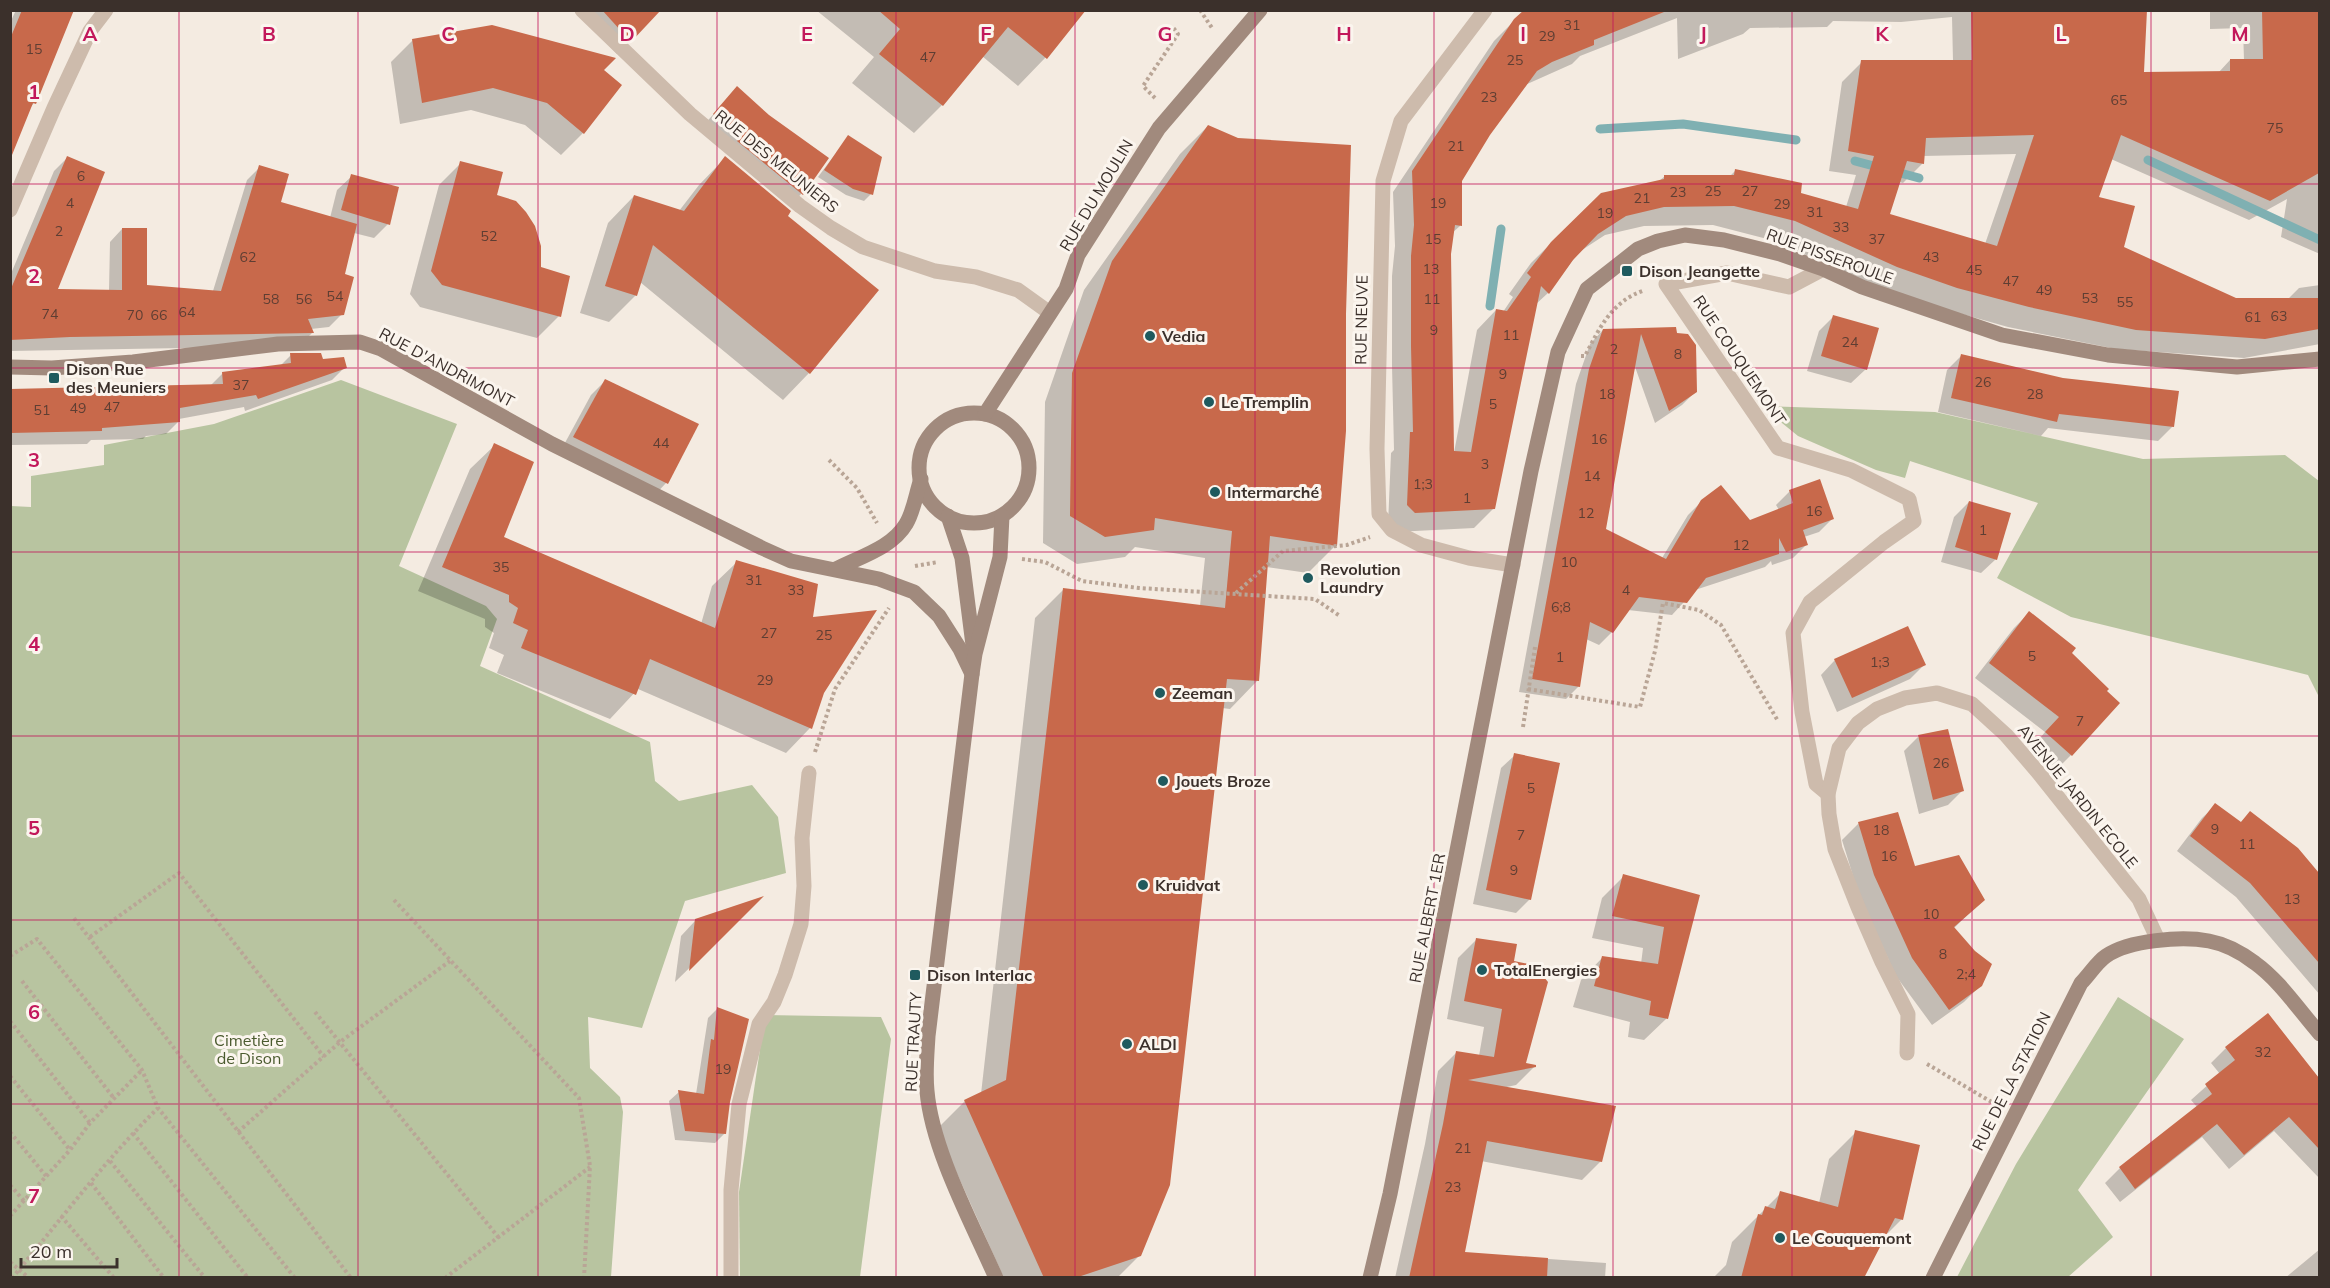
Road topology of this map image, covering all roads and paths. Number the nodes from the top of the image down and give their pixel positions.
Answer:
1 (106, 10) edge
2 (582, 10) edge
3 (1260, 10) edge
4 (1485, 10) edge
5 (1172, 26) dead end
6 (1143, 86) dead end
7 (10, 210) edge
8 (1824, 269) junction
9 (1634, 294) dead end
10 (1050, 313) junction
11 (1586, 356) dead end
12 (2319, 359) edge
13 (10, 367) edge
14 (985, 414) junction
15 (829, 460) dead end
16 (921, 479) junction
17 (948, 516) junction
18 (1002, 516) junction
19 (1392, 530) junction
20 (888, 543) junction
21 (1000, 557) junction
22 (962, 558) junction
23 (1513, 565) junction
24 (836, 569) junction
25 (1236, 593) junction
26 (888, 609) dead end
27 (1340, 616) dead end
28 (1535, 647) dead end
29 (975, 654) junction
30 (972, 674) junction
31 (1528, 689) junction
32 (1523, 727) dead end
33 (1782, 728) dead end
34 (808, 773) joint
35 (1828, 794) junction
36 (394, 900) dead end
37 (74, 918) dead end
38 (90, 937) junction
39 (2158, 940) junction
40 (10, 956) edge
41 (450, 961) junction
42 (22, 981) dead end
43 (315, 1012) dead end
44 (10, 1021) edge
45 (2319, 1034) edge
46 (340, 1042) junction
47 (1907, 1053) dead end
48 (324, 1057) junction
49 (142, 1070) junction
50 (10, 1076) edge
51 (1947, 1076) dead end
52 (113, 1096) junction
53 (1987, 1099) dead end
54 (158, 1108) junction
55 (90, 1123) junction
56 (10, 1132) edge
57 (133, 1132) junction
58 (238, 1132) junction
59 (70, 1150) junction
60 (110, 1161) junction
61 (590, 1166) junction
62 (46, 1176) junction
63 (91, 1184) junction
64 (10, 1185) edge
65 (25, 1202) junction
66 (10, 1216) edge
67 (61, 1216) junction
68 (499, 1238) junction
69 (10, 1262) edge
70 (19, 1269) junction
71 (12, 1278) edge
72 (29, 1278) edge
73 (114, 1278) edge
74 (164, 1278) edge
75 (205, 1278) edge
76 (248, 1278) edge
77 (295, 1278) edge
78 (351, 1278) edge
79 (445, 1278) edge
80 (584, 1278) edge
81 (731, 1278) edge
82 (996, 1278) edge
83 (1370, 1278) edge
84 (1932, 1278) edge

1 - 7 street
2 - 10 street, RUE DES MEUNIERS
3 - 10 main road, RUE DU MOULIN
4 - 19 street, RUE NEUVE
5 - 6 path
8 - 12 main road, RUE PISSEROULE
8 - 23 main road, RUE PISSEROULE
8 - 35 street, RUE COUQUEMONT
9 - 11 path
10 - 14 main road, RUE DU MOULIN
13 - 24 main road, RUE D'ANDRIMONT
14 - 16 main road
14 - 18 main road
15 - 20 path
16 - 17 main road
16 - 20 main road
17 - 18 main road
17 - 22 main road, RUE TRAUTY
18 - 21 main road, RUE TRAUTY
19 - 23 street
19 - 25 path
20 - 22 path
20 - 24 main road
21 - 25 path
21 - 29 main road, RUE TRAUTY
22 - 29 main road, RUE TRAUTY
23 - 83 main road, RUE ALBERT 1ER
24 - 30 main road, RUE D'ANDRIMONT
25 - 27 path
26 - 34 path
28 - 31 path
29 - 30 main road, RUE TRAUTY
30 - 82 main road, RUE TRAUTY
31 - 32 path
31 - 33 path
34 - 81 street
35 - 39 street, AVENUE JARDIN ECOLE
35 - 47 street, AVENUE JARDIN ECOLE
36 - 41 path
37 - 38 path
38 - 48 path
38 - 58 path
39 - 45 main road
39 - 84 main road, RUE DE LA STATION
40 - 49 path
41 - 46 path
41 - 61 path
42 - 52 path
43 - 46 path
44 - 55 path
46 - 48 path
46 - 68 path
48 - 58 path
49 - 52 path
49 - 54 path
50 - 59 path
51 - 53 path
52 - 55 path
54 - 57 path
54 - 77 path
55 - 59 path
56 - 62 path
57 - 60 path
57 - 76 path
58 - 78 path
59 - 62 path
60 - 63 path
60 - 75 path
61 - 68 path
61 - 80 path
62 - 65 path
63 - 67 path
63 - 74 path
64 - 65 path
65 - 66 path
67 - 70 path
67 - 73 path
68 - 79 path
69 - 70 path
70 - 71 path
70 - 72 path

